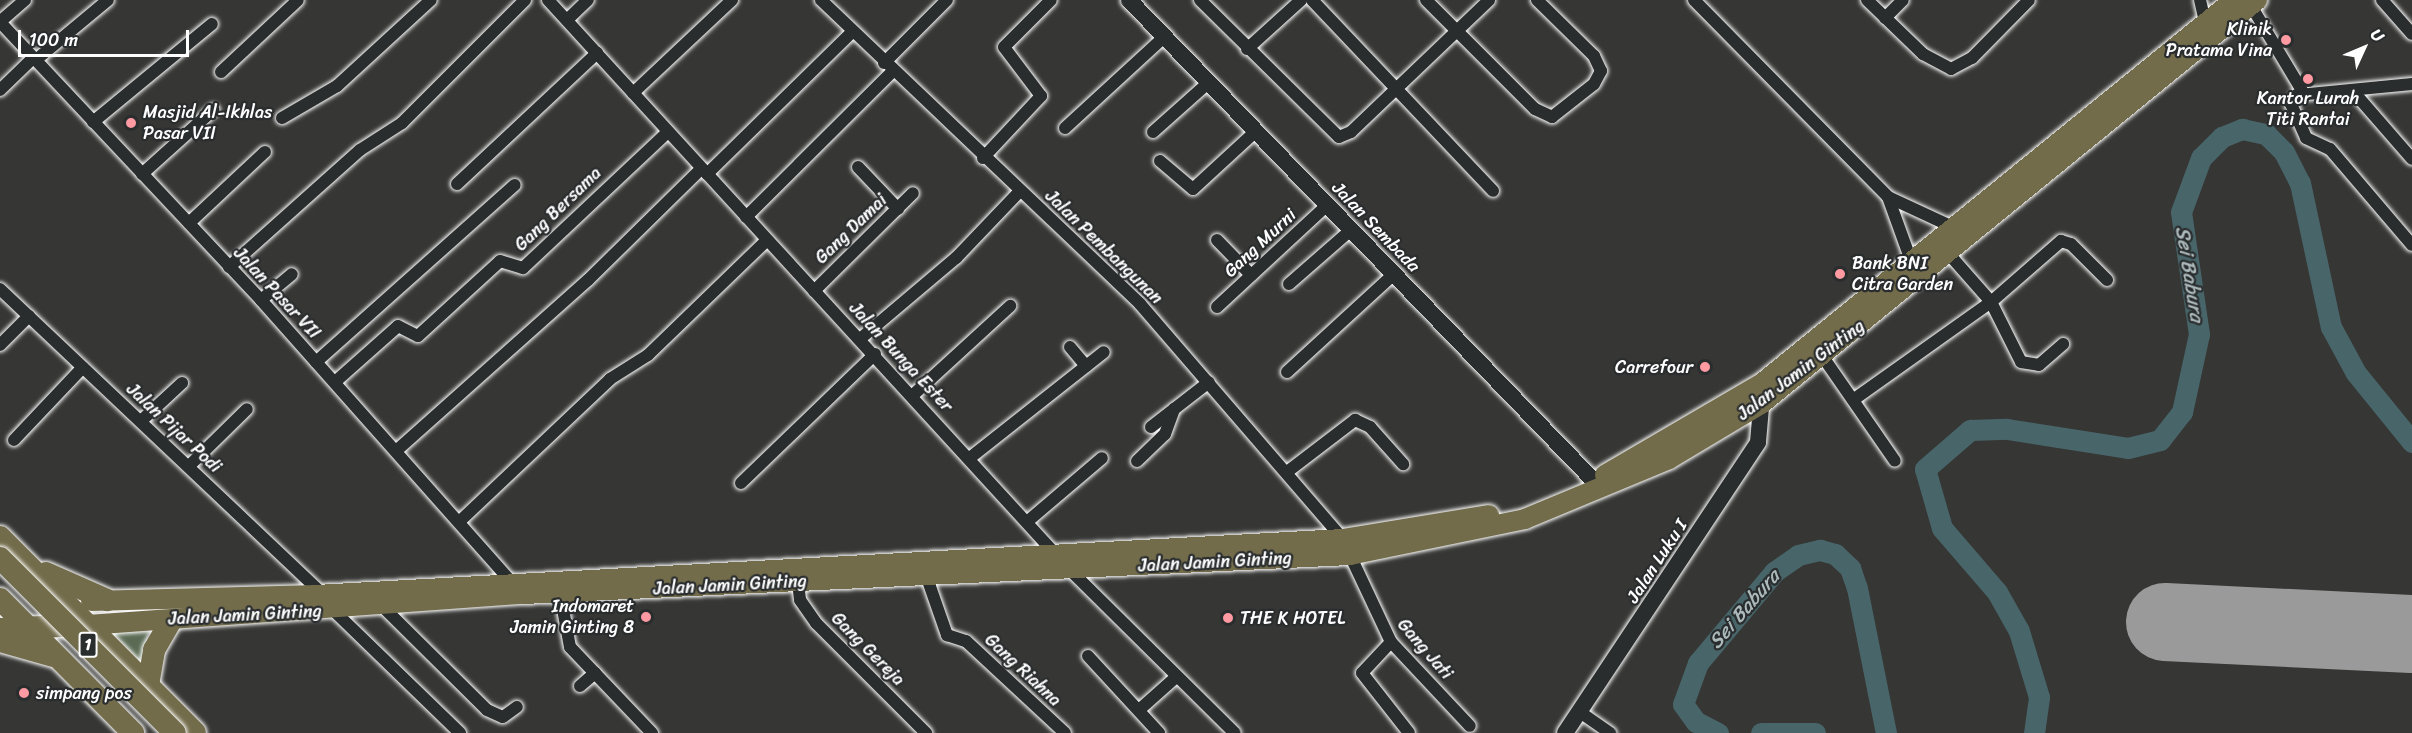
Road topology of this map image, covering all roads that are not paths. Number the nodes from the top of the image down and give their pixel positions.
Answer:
1 (25, 0) edge
2 (108, 0) edge
3 (298, 0) edge
4 (431, 0) edge
5 (525, 0) edge
6 (548, 0) edge
7 (588, 0) edge
8 (732, 0) edge
9 (821, 0) edge
10 (947, 0) edge
11 (1051, 0) edge
12 (1129, 0) edge
13 (1200, 0) edge
14 (1301, 0) edge
15 (1312, 0) edge
16 (1426, 0) edge
17 (1489, 0) edge
18 (1537, 0) edge
19 (1694, 0) edge
20 (1867, 0) edge
21 (1903, 0) edge
22 (2029, 0) edge
23 (2200, 0) edge
24 (2382, 0) edge
25 (2247, 2) edge
26 (1885, 18) junction
27 (567, 20) junction
28 (0, 22) edge
29 (2205, 22) junction
30 (212, 24) dead end
31 (1457, 31) junction
32 (851, 33) junction
33 (2412, 34) edge
34 (1164, 37) junction
35 (1247, 49) junction
36 (597, 53) junction
37 (35, 59) junction
38 (888, 67) junction
39 (221, 72) dead end
40 (1208, 83) junction
41 (2412, 84) edge
42 (1396, 89) junction
43 (0, 90) edge
44 (2352, 90) junction
45 (633, 93) junction
46 (2304, 94) junction
47 (213, 110) dead end
48 (282, 118) dead end
49 (93, 122) junction
50 (1065, 128) dead end
51 (1256, 131) junction
52 (668, 132) junction
53 (1153, 132) dead end
54 (265, 152) dead end
55 (983, 158) junction
56 (2412, 159) edge
57 (1160, 161) dead end
58 (858, 167) dead end
59 (704, 171) junction
60 (142, 174) junction
61 (457, 184) dead end
62 (515, 185) dead end
63 (1493, 191) dead end
64 (1019, 192) junction
65 (914, 194) dead end
66 (1888, 197) junction
67 (1327, 205) junction
68 (898, 209) junction
69 (746, 217) junction
70 (189, 223) junction
71 (1352, 230) junction
72 (1961, 233) junction
73 (767, 240) junction
74 (1217, 240) dead end
75 (2412, 245) edge
76 (1948, 254) junction
77 (229, 267) junction
78 (1916, 270) junction
79 (292, 274) dead end
80 (1394, 274) junction
81 (1251, 275) junction
82 (2108, 280) dead end
83 (1289, 284) dead end
84 (0, 289) edge
85 (814, 291) junction
86 (261, 300) junction
87 (1991, 302) junction
88 (1010, 306) dead end
89 (1217, 307) dead end
90 (29, 316) junction
91 (860, 339) junction
92 (2063, 344) dead end
93 (0, 345) edge
94 (1070, 347) dead end
95 (1104, 352) dead end
96 (875, 354) junction
97 (1823, 357) junction
98 (316, 362) junction
99 (1086, 366) junction
100 (83, 367) junction
101 (1287, 372) dead end
102 (335, 382) junction
103 (1209, 382) junction
104 (182, 383) dead end
105 (913, 395) junction
106 (1853, 400) junction
107 (1761, 404) junction
108 (247, 409) dead end
109 (1174, 409) junction
110 (141, 421) junction
111 (1151, 426) dead end
112 (14, 440) dead end
113 (396, 451) junction
114 (971, 457) junction
115 (1102, 458) dead end
116 (1137, 461) dead end
117 (1895, 461) dead end
118 (1403, 465) dead end
119 (189, 466) junction
120 (1287, 472) junction
121 (1594, 481) junction
122 (741, 483) dead end
123 (460, 521) junction
124 (1028, 521) junction
125 (0, 537) edge
126 (1346, 547) junction
127 (1054, 551) junction
128 (11, 558) edge
129 (1069, 569) junction
130 (926, 575) junction
131 (0, 578) edge
132 (798, 582) junction
133 (517, 588) junction
134 (560, 593) junction
135 (107, 600) junction
136 (2, 602) edge
137 (64, 602) junction
138 (328, 602) junction
139 (383, 607) junction
140 (171, 620) junction
141 (87, 625) junction
142 (29, 627) junction
143 (0, 629) edge
144 (0, 641) edge
145 (1391, 642) junction
146 (1088, 656) dead end
147 (62, 661) junction
148 (595, 673) junction
149 (1176, 677) junction
150 (148, 685) junction
151 (580, 686) dead end
152 (168, 706) junction
153 (518, 707) dead end
154 (1139, 710) junction
155 (1580, 712) junction
156 (1470, 726) dead end
157 (133, 733) edge
158 (138, 733) edge
159 (156, 733) edge
160 (175, 733) edge
161 (195, 733) edge
162 (460, 733) edge
163 (652, 733) edge
164 (926, 733) edge
165 (1065, 733) edge
166 (1159, 733) edge
167 (1235, 733) edge
168 (1409, 733) edge
169 (1565, 733) edge
170 (1610, 733) edge

1 - 28 street
2 - 37 street
3 - 39 street
4 - 48 street
5 - 77 street
6 - 27 street, Jalan Bunga Ester
7 - 27 street
8 - 45 street
9 - 32 street, Jalan Pembangunan
10 - 38 street
11 - 55 street
12 - 34 street, Jalan Sembada
13 - 35 street
14 - 35 street
15 - 42 street
16 - 31 street
17 - 31 street
18 - 31 street
19 - 66 street
20 - 26 street
21 - 26 street
22 - 26 street
23 - 29 street
24 - 33 street
25 - 29 main road, Jalan Jamin Ginting
25 - 46 street
25 - 72 main road, Jalan Jamin Ginting
27 - 36 street, Jalan Bunga Ester
28 - 37 street, Jalan Pasar VII
29 - 72 main road, Jalan Jamin Ginting
30 - 49 street
31 - 42 street
32 - 38 street, Jalan Pembangunan
32 - 59 street
34 - 40 street, Jalan Sembada
34 - 50 street
35 - 42 street
36 - 45 street, Jalan Bunga Ester
36 - 61 street
37 - 43 street
37 - 49 street, Jalan Pasar VII
38 - 55 street, Jalan Pembangunan
38 - 69 street
40 - 51 street, Jalan Sembada
40 - 53 street
41 - 44 street
42 - 63 street
44 - 46 street
44 - 56 street
45 - 52 street, Jalan Bunga Ester
46 - 75 street
47 - 60 street
49 - 60 street, Jalan Pasar VII
51 - 57 street
51 - 67 street, Jalan Sembada
52 - 59 street, Jalan Bunga Ester
52 - 102 street, Gang Bersama
54 - 70 street
55 - 64 street, Jalan Pembangunan
58 - 68 street
59 - 69 street, Jalan Bunga Ester
59 - 113 street
60 - 70 street, Jalan Pasar VII
62 - 98 street
64 - 91 street
64 - 103 street, Jalan Pembangunan
65 - 68 street, Gang Damai
66 - 72 street
66 - 78 street
67 - 71 street, Jalan Sembada
67 - 81 street, Gang Murni
68 - 85 street, Gang Damai
69 - 73 street, Jalan Bunga Ester
70 - 77 street, Jalan Pasar VII
71 - 80 street, Jalan Sembada
71 - 83 street
72 - 76 main road, Jalan Jamin Ginting
72 - 78 main road, Jalan Jamin Ginting
73 - 85 street, Jalan Bunga Ester
73 - 123 street
74 - 81 street
76 - 78 main road, Jalan Jamin Ginting
76 - 87 street
77 - 86 street, Jalan Pasar VII
78 - 97 main road, Jalan Jamin Ginting
78 - 121 main road, Jalan Jamin Ginting
79 - 86 street
80 - 101 street
80 - 121 street, Jalan Sembada
81 - 89 street, Gang Murni
82 - 87 street
84 - 90 street, Jalan Pijar Podi
85 - 91 street, Jalan Bunga Ester
86 - 98 street, Jalan Pasar VII
87 - 92 street
87 - 106 street
88 - 105 street
90 - 93 street
90 - 100 street, Jalan Pijar Podi
91 - 96 street, Jalan Bunga Ester
94 - 99 street
95 - 99 street
96 - 105 street, Jalan Bunga Ester
96 - 122 street
97 - 106 street
97 - 107 main road, Jalan Jamin Ginting
98 - 102 street, Jalan Pasar VII
99 - 114 street
100 - 110 street, Jalan Pijar Podi
100 - 112 street
102 - 113 street, Jalan Pasar VII
103 - 109 street
103 - 120 street, Jalan Pembangunan
104 - 110 street
105 - 114 street, Jalan Bunga Ester
106 - 117 street
107 - 126 main road, Jalan Jamin Ginting
107 - 155 street, Jalan Luku I
108 - 119 street
109 - 111 street
109 - 116 street
110 - 119 street, Jalan Pijar Podi
113 - 123 street, Jalan Pasar VII
114 - 124 street, Jalan Bunga Ester
115 - 124 street
118 - 120 street
119 - 138 street, Jalan Pijar Podi
120 - 126 street, Jalan Pembangunan
121 - 126 main road, Jalan Jamin Ginting
123 - 133 street, Jalan Pasar VII
124 - 127 street, Jalan Bunga Ester
125 - 128 highway, 1
126 - 127 main road, Jalan Jamin Ginting
126 - 129 main road, Jalan Jamin Ginting
126 - 145 street, Gang Jati
127 - 129 street, Jalan Bunga Ester
127 - 133 main road, Jalan Jamin Ginting
128 - 135 highway
128 - 137 highway, 1
128 - 160 highway, 1, bridge
129 - 130 main road, Jalan Jamin Ginting
129 - 149 street, Jalan Bunga Ester
130 - 132 main road, Jalan Jamin Ginting
130 - 165 street, Gang Riahna
131 - 159 highway, 1
132 - 134 main road, Jalan Jamin Ginting
132 - 164 street, Gang Gereja
133 - 134 main road, Jalan Jamin Ginting
133 - 138 main road, Jalan Jamin Ginting
133 - 139 main road, Jalan Jamin Ginting
134 - 148 street
135 - 137 main road, Jalan Jamin Ginting
135 - 138 main road, Jalan Jamin Ginting
136 - 137 highway, Jalan Jamin Ginting
136 - 142 highway, 1
137 - 141 highway, 1
138 - 139 main road, Jalan Jamin Ginting
138 - 140 main road, Jalan Jamin Ginting
138 - 162 street, Jalan Pijar Podi
139 - 153 street
140 - 141 main road, Jalan Jamin Ginting
140 - 150 highway
141 - 142 highway, Jalan Jamin Ginting
141 - 150 highway, 1
142 - 143 highway, Jalan Jamin Ginting
142 - 147 highway, 1
144 - 147 highway
145 - 156 street, Gang Jati
145 - 168 street
146 - 154 street
147 - 157 highway, 1
148 - 151 street
148 - 163 street
149 - 154 street
149 - 167 street, Jalan Bunga Ester
150 - 152 highway, 1
152 - 158 highway
152 - 161 highway, 1
154 - 166 street
155 - 169 street, Jalan Luku I
155 - 170 street

